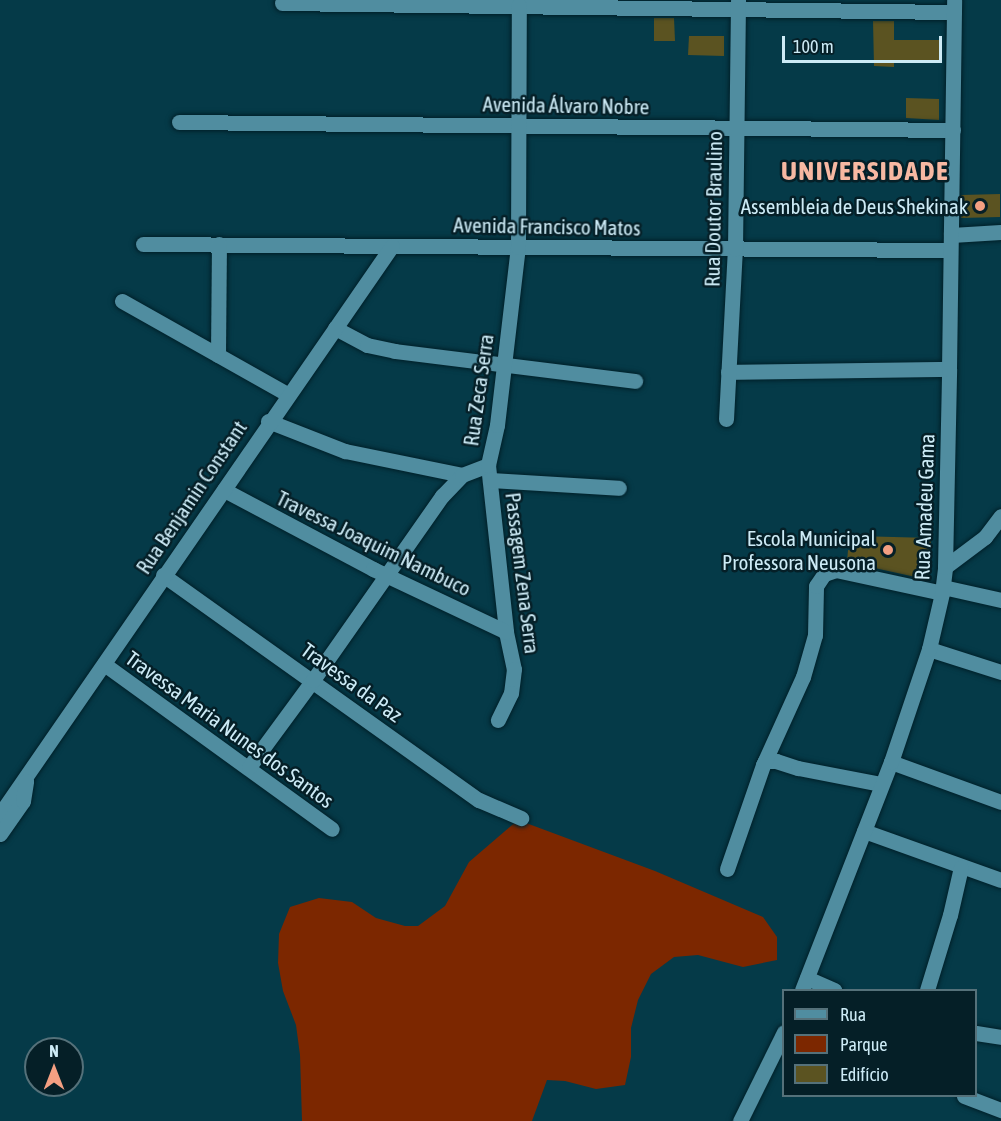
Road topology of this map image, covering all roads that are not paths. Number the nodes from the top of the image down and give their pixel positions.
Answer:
1 (282, 3) dead end
2 (519, 4) junction
3 (738, 4) edge
4 (954, 6) edge
5 (179, 122) dead end
6 (518, 126) junction
7 (736, 128) junction
8 (953, 130) junction
9 (1001, 232) edge
10 (950, 243) junction
11 (143, 244) dead end
12 (219, 244) junction
13 (392, 246) junction
14 (518, 247) junction
15 (735, 249) junction
16 (123, 301) dead end
17 (334, 328) junction
18 (218, 355) junction
19 (505, 363) junction
20 (949, 369) junction
21 (729, 372) junction
22 (635, 381) dead end
23 (287, 394) junction
24 (726, 419) dead end
25 (268, 421) junction
26 (489, 472) junction
27 (462, 475) junction
28 (619, 489) dead end
29 (224, 490) junction
30 (1001, 516) edge
31 (945, 567) junction
32 (386, 574) junction
33 (163, 575) junction
34 (942, 590) junction
35 (1001, 600) edge
36 (506, 632) junction
37 (929, 649) junction
38 (104, 664) junction
39 (1001, 672) edge
40 (314, 680) junction
41 (498, 720) dead end
42 (891, 762) junction
43 (763, 765) junction
44 (249, 767) junction
45 (27, 774) junction
46 (881, 784) junction
47 (1001, 802) edge
48 (0, 814) edge
49 (521, 818) dead end
50 (332, 829) dead end
51 (864, 831) junction
52 (0, 834) edge
53 (961, 867) junction
54 (727, 869) dead end
55 (1001, 880) edge
56 (804, 984) edge
57 (829, 989) edge
58 (927, 989) edge
59 (782, 1034) edge
60 (977, 1034) edge
61 (1001, 1037) edge
62 (969, 1097) edge
63 (1001, 1110) edge
64 (740, 1121) edge

1 - 2 street
2 - 3 street
2 - 6 street, Rua Zeca Serra
3 - 4 street
3 - 7 street, Rua Doutor Braulino
4 - 8 street, Rua Amadeu Gama
5 - 6 street, Avenida Álvaro Nobre
6 - 7 street, Avenida Álvaro Nobre
6 - 14 street, Rua Zeca Serra
7 - 8 street, Avenida Álvaro Nobre
7 - 15 street, Rua Doutor Braulino
8 - 10 street, Rua Amadeu Gama
9 - 10 street, Avenida Francisco Matos
10 - 15 street, Avenida Francisco Matos
10 - 20 street, Rua Amadeu Gama
11 - 12 street, Avenida Francisco Matos
12 - 13 street, Avenida Francisco Matos
12 - 18 street
13 - 14 street, Avenida Francisco Matos
13 - 17 street, Rua Benjamin Constant
14 - 15 street, Avenida Francisco Matos
14 - 19 street, Rua Zeca Serra
15 - 21 street, Rua Doutor Braulino
16 - 18 street
17 - 19 street
17 - 23 street, Rua Benjamin Constant
18 - 23 street
19 - 22 street
19 - 26 street, Rua Zeca Serra
20 - 21 street
20 - 31 street, Rua Amadeu Gama
21 - 24 street, Rua Doutor Braulino
23 - 25 street, Rua Benjamin Constant
25 - 27 street
25 - 29 street, Rua Benjamin Constant
26 - 27 street, Rua Zeca Serra
26 - 28 street
26 - 36 street, Passagem Zena Serra
27 - 32 street, Rua Zeca Serra
29 - 32 street, Travessa Joaquim Nambuco
29 - 33 street, Rua Benjamin Constant
30 - 31 street
31 - 34 street, Rua Amadeu Gama
32 - 36 street, Travessa Joaquim Nambuco
32 - 40 street, Rua Zeca Serra
33 - 38 street, Rua Benjamin Constant
33 - 40 street, Travessa da Paz
34 - 35 street
34 - 37 street, Rua Amadeu Gama
34 - 43 street
36 - 41 street, Passagem Zena Serra
37 - 39 street
37 - 42 street, Rua Amadeu Gama
38 - 44 street, Travessa Maria Nunes dos Santos
38 - 45 street, Rua Benjamin Constant
40 - 44 street, Rua Zeca Serra
40 - 49 street, Travessa da Paz
42 - 46 street, Rua Amadeu Gama
42 - 47 street
43 - 46 street
43 - 54 street
44 - 50 street, Travessa Maria Nunes dos Santos
45 - 48 street, Rua Benjamin Constant
45 - 52 street, Rua Benjamin Constant
46 - 51 street, Rua Amadeu Gama
51 - 53 street
51 - 56 street, Rua Amadeu Gama
53 - 55 street
53 - 58 street
56 - 57 street
59 - 64 street
60 - 61 street
62 - 63 street

